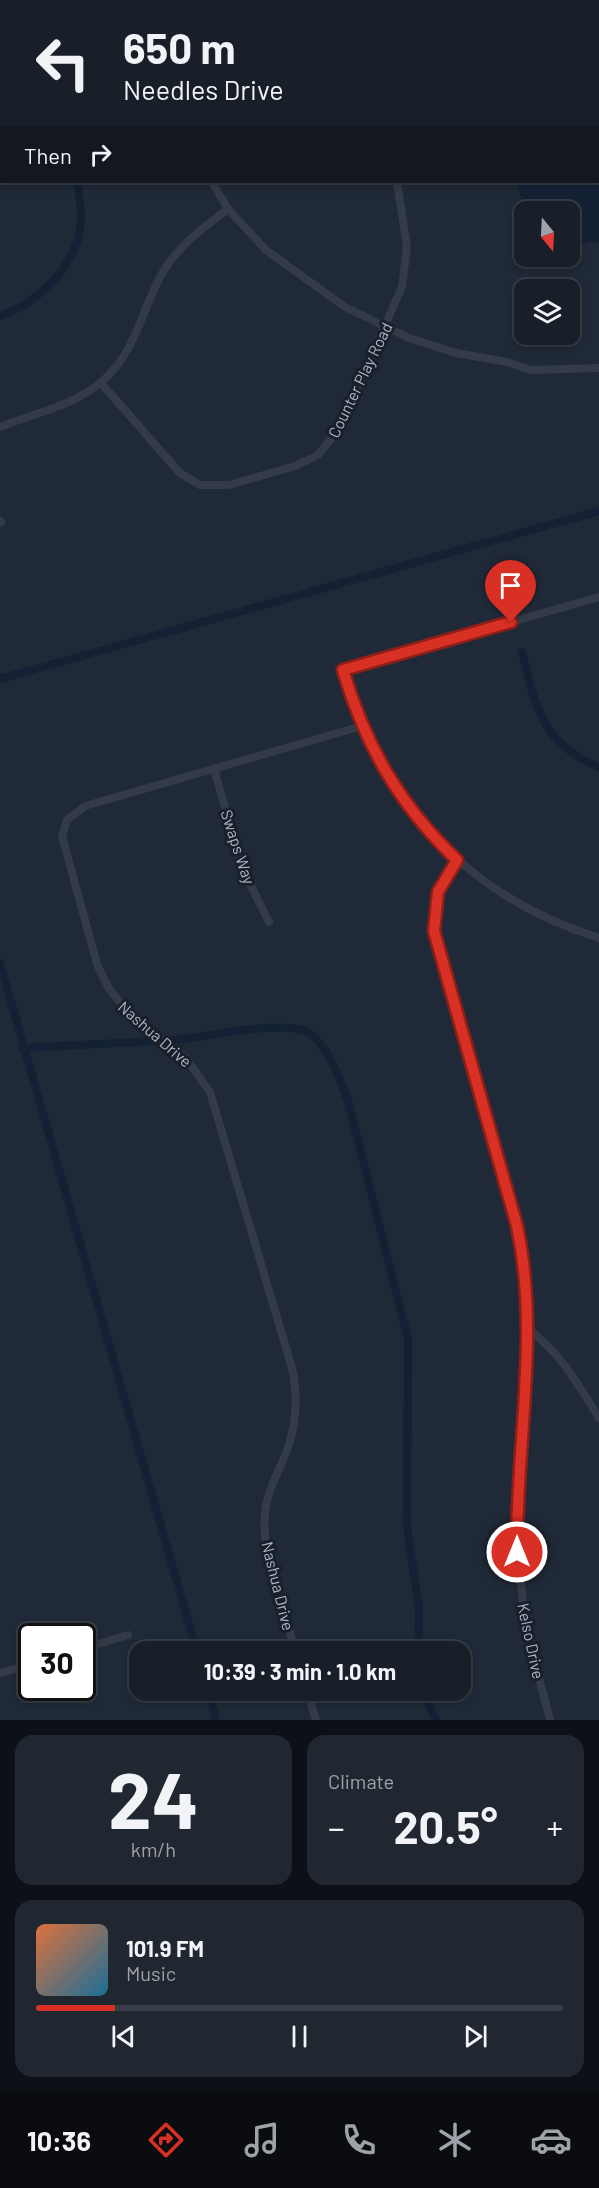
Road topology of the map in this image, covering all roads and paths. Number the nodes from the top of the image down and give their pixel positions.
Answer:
1 (213, 183) edge
2 (397, 183) edge
3 (228, 209) junction
4 (386, 327) junction
5 (599, 368) edge
6 (101, 382) junction
7 (0, 427) edge
8 (599, 597) edge
9 (362, 726) junction
10 (214, 769) junction
11 (457, 860) junction
12 (269, 922) dead end
13 (599, 938) edge
14 (526, 1328) junction
15 (599, 1418) edge
16 (128, 1635) dead end
17 (293, 1641) edge
18 (96, 1645) edge
19 (18, 1668) edge
20 (0, 1673) edge
21 (310, 1701) edge
22 (316, 1720) edge
23 (550, 1720) edge

1 - 3 street
2 - 4 street, Counter Play Road
3 - 4 street
3 - 6 street
4 - 5 street
4 - 6 street, Counter Play Road
6 - 7 street
8 - 9 street
9 - 10 street, Nashua Drive
9 - 11 street
10 - 12 street, Swaps Way
10 - 17 street, Nashua Drive
11 - 13 street
11 - 14 street, Kelso Drive
14 - 15 street
14 - 23 street, Kelso Drive
16 - 18 street
19 - 20 street
21 - 22 street

